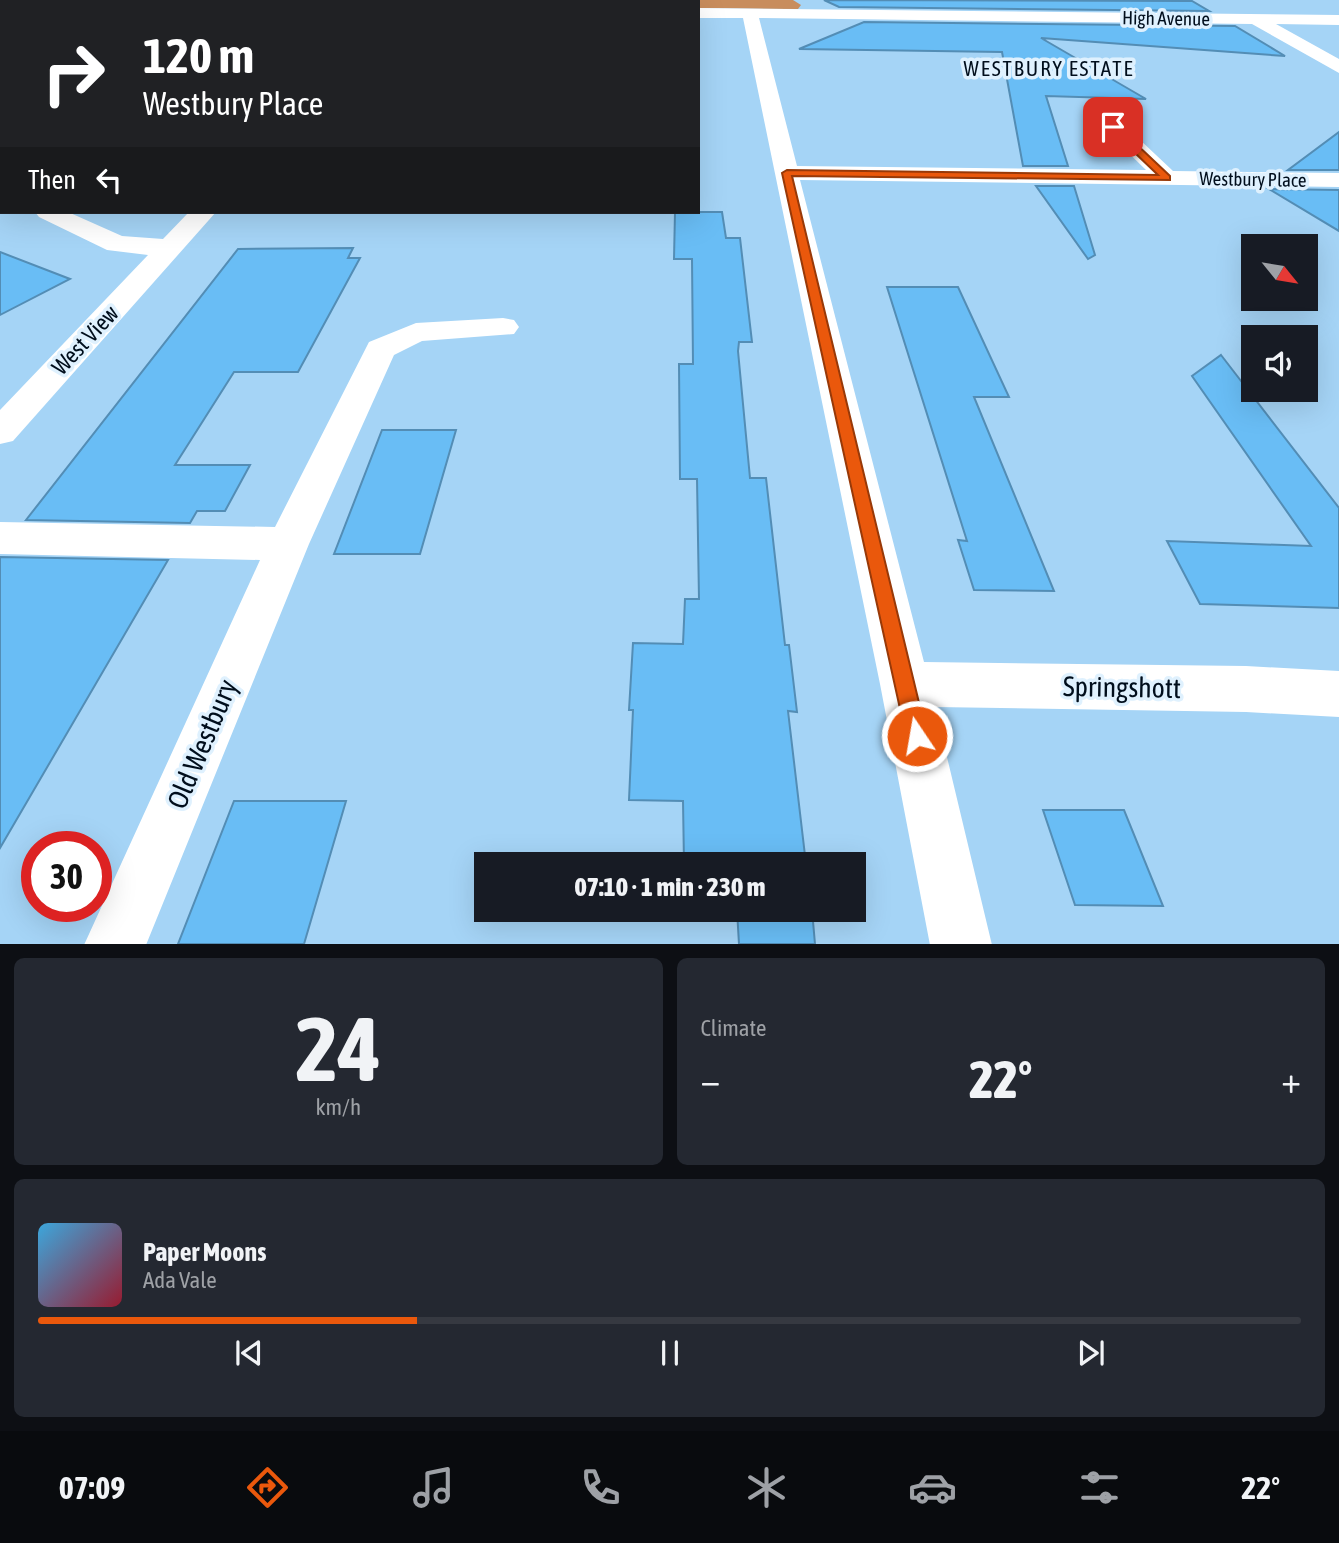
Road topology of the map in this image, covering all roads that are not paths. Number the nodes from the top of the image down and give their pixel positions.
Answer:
1 (700, 13) edge
2 (750, 14) junction
3 (1253, 18) junction
4 (1339, 20) edge
5 (1339, 67) edge
6 (1113, 127) dead end
7 (787, 173) junction
8 (1167, 178) junction
9 (1339, 180) edge
10 (52, 214) edge
11 (201, 214) edge
12 (170, 248) junction
13 (503, 327) dead end
14 (0, 432) edge
15 (0, 538) edge
16 (288, 544) junction
17 (905, 684) junction
18 (1339, 694) edge
19 (116, 944) edge
20 (961, 944) edge

1 - 2 street, High Avenue
2 - 3 street, High Avenue
2 - 7 street
3 - 4 street, High Avenue
3 - 5 street
6 - 8 street, Westbury Place
7 - 8 street, Westbury Place
7 - 17 street
8 - 9 street, Westbury Place
10 - 12 street
11 - 12 street, West View
12 - 14 street, West View
13 - 16 street, Old Westbury
15 - 16 street
16 - 19 street, Old Westbury
17 - 18 street, Springshott
17 - 20 street

